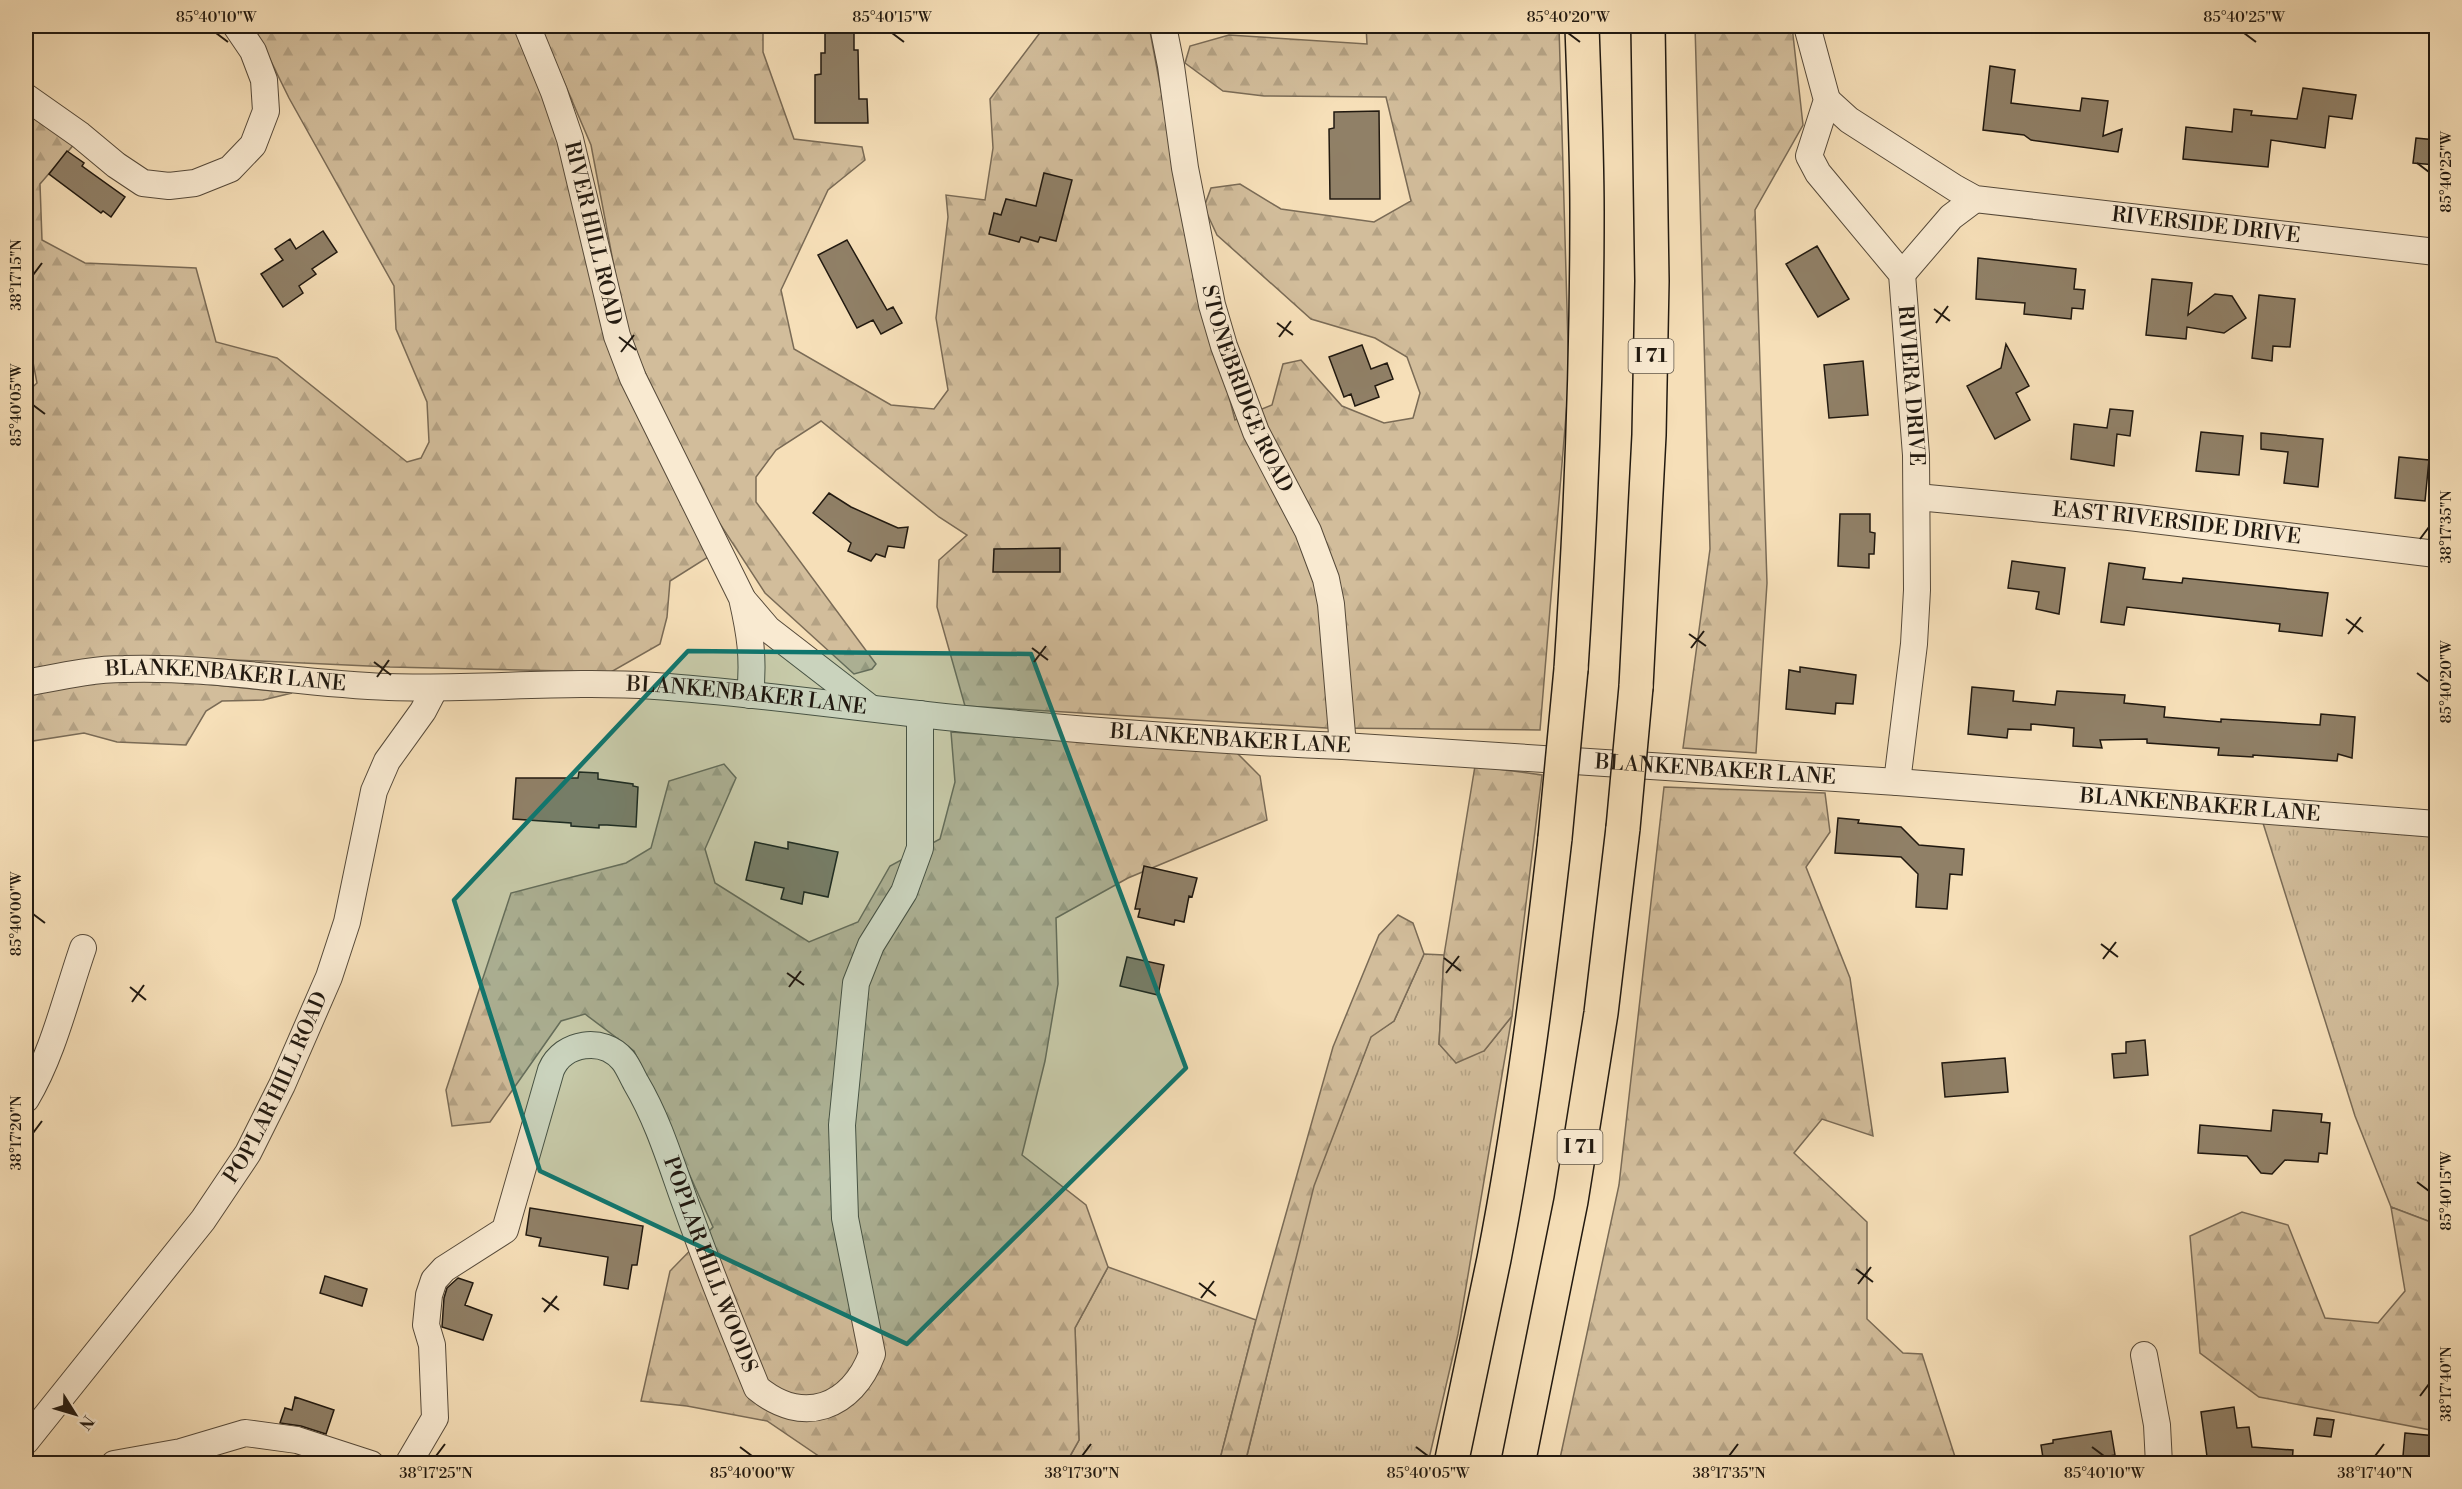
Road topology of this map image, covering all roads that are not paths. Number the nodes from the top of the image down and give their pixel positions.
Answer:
1 (236, 26) edge
2 (527, 26) edge
3 (1163, 26) edge
4 (1582, 26) edge
5 (1648, 26) edge
6 (1807, 26) edge
7 (26, 97) edge
8 (1827, 100) junction
9 (1976, 198) junction
10 (2436, 252) edge
11 (1902, 274) junction
12 (1917, 497) junction
13 (2436, 554) edge
14 (742, 598) junction
15 (26, 683) edge
16 (435, 688) junction
17 (750, 695) junction
18 (870, 708) junction
19 (920, 714) junction
20 (1343, 746) junction
21 (1897, 782) junction
22 (2436, 824) edge
23 (84, 948) dead end
24 (26, 1099) edge
25 (2144, 1355) dead end
26 (26, 1441) edge
27 (114, 1464) edge
28 (371, 1464) edge
29 (408, 1464) edge
30 (1451, 1464) edge
31 (1518, 1464) edge
32 (2159, 1464) edge

1 - 7 street
2 - 14 street, RIVER HILL ROAD
3 - 20 street, STONEBRIDGE ROAD
4 - 30 highway, bridge
5 - 31 highway, I 71, bridge
6 - 8 street
8 - 9 street, RIVERSIDE DRIVE
8 - 11 street, RIVIERA DRIVE
9 - 10 street, RIVERSIDE DRIVE
9 - 11 street
11 - 12 street, RIVIERA DRIVE
12 - 13 street, EAST RIVERSIDE DRIVE
12 - 21 street, RIVIERA DRIVE
14 - 17 street, RIVER HILL ROAD
14 - 18 street, RIVER HILL ROAD
15 - 16 street, BLANKENBAKER LANE
16 - 17 street, BLANKENBAKER LANE
16 - 26 street, POPLAR HILL ROAD
17 - 18 street, BLANKENBAKER LANE
18 - 19 street, BLANKENBAKER LANE
19 - 20 street, BLANKENBAKER LANE
19 - 29 street, POPLAR HILL WOODS
20 - 21 street, BLANKENBAKER LANE
21 - 22 street, BLANKENBAKER LANE
23 - 24 street
25 - 32 street
27 - 28 street

